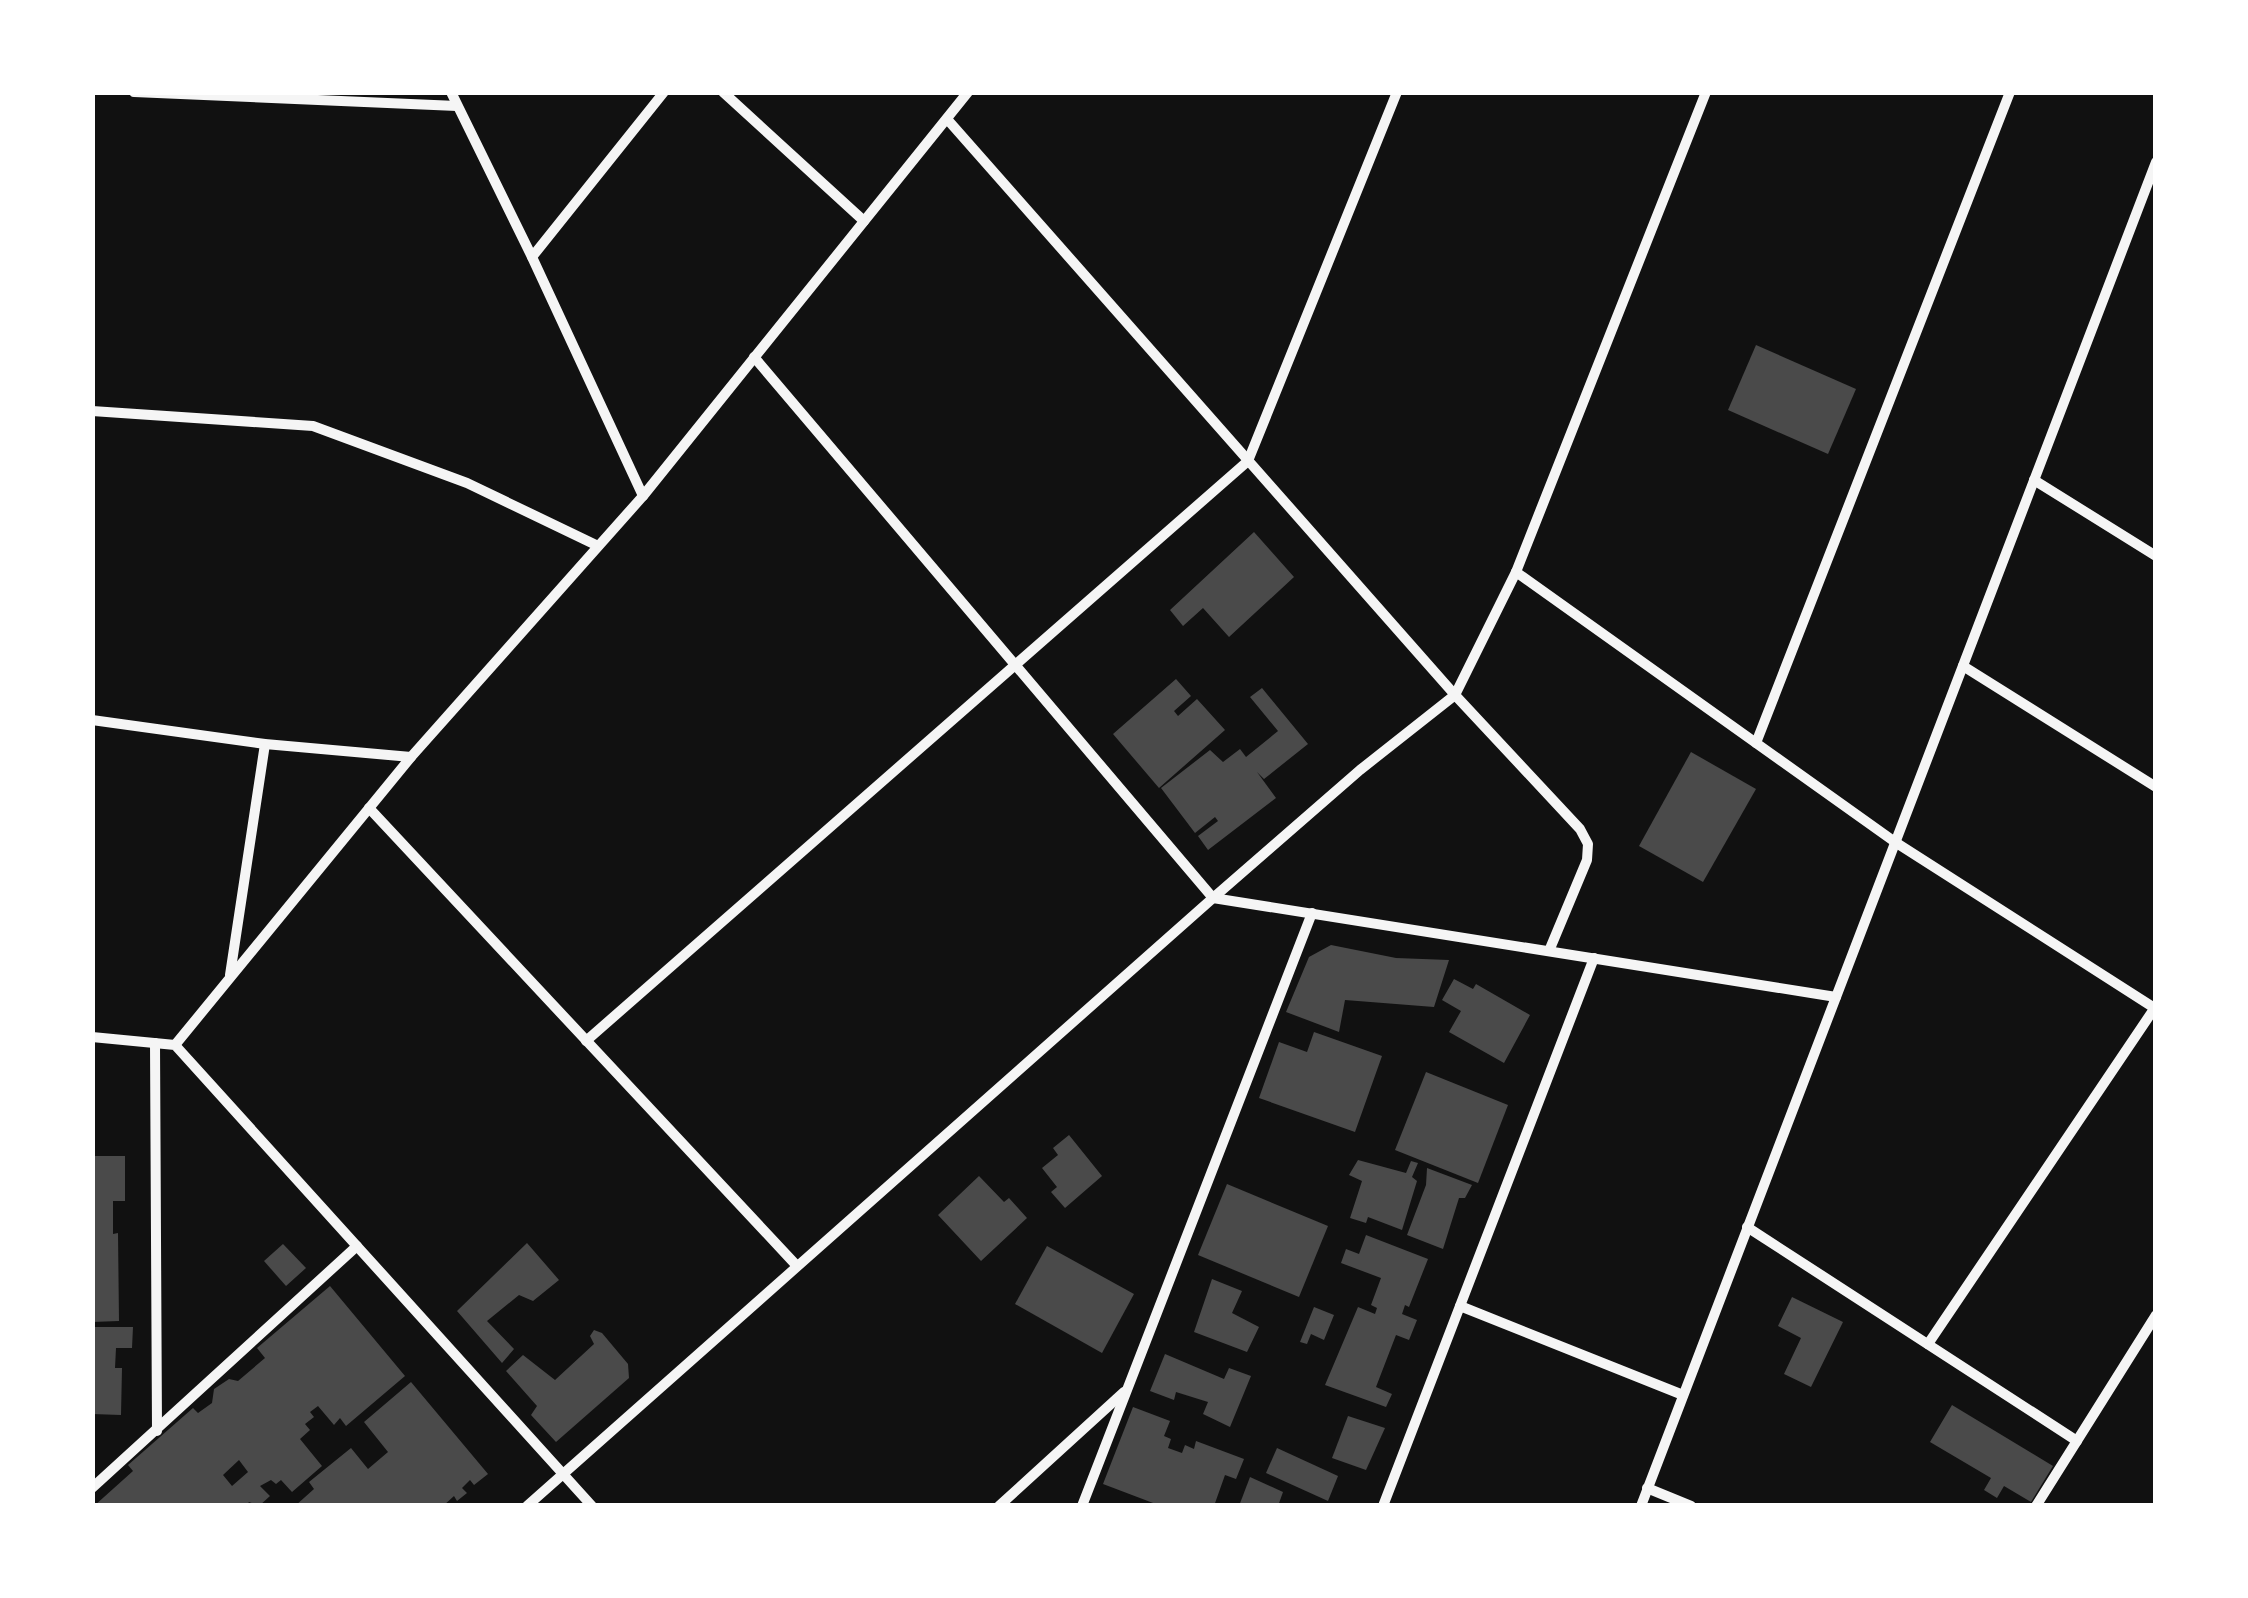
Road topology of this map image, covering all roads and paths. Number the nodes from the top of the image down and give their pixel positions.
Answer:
1 (134, 92) edge
2 (451, 92) edge
3 (664, 92) edge
4 (723, 92) edge
5 (968, 92) edge
6 (1397, 92) edge
7 (1706, 92) edge
8 (2010, 92) edge
9 (235, 95) edge
10 (458, 106) junction
11 (947, 119) junction
12 (2156, 162) edge
13 (864, 221) junction
14 (532, 258) junction
15 (754, 358) junction
16 (92, 411) edge
17 (1248, 461) junction
18 (2034, 480) junction
19 (643, 496) junction
20 (596, 545) junction
21 (2156, 556) edge
22 (1516, 572) junction
23 (1016, 665) junction
24 (1963, 666) junction
25 (1454, 695) junction
26 (92, 720) edge
27 (1756, 743) junction
28 (265, 744) junction
29 (411, 757) junction
30 (2156, 787) edge
31 (369, 808) junction
32 (1895, 842) junction
33 (1213, 898) junction
34 (1312, 913) junction
35 (1549, 951) junction
36 (1594, 958) junction
37 (230, 978) junction
38 (1836, 997) junction
39 (2155, 1009) edge
40 (92, 1037) edge
41 (586, 1040) junction
42 (155, 1044) junction
43 (175, 1045) junction
44 (1748, 1227) junction
45 (357, 1246) junction
46 (797, 1266) junction
47 (1460, 1306) junction
48 (2156, 1315) edge
49 (1928, 1344) junction
50 (1127, 1389) junction
51 (1683, 1395) junction
52 (157, 1431) junction
53 (2077, 1440) junction
54 (563, 1473) junction
55 (92, 1488) edge
56 (1647, 1488) junction
57 (527, 1506) edge
58 (592, 1506) edge
59 (999, 1506) edge
60 (1082, 1506) edge
61 (1383, 1506) edge
62 (1640, 1506) edge
63 (1690, 1506) edge
64 (2036, 1506) edge

1 - 9 street
2 - 10 street
3 - 14 street
4 - 13 street
5 - 11 street
6 - 17 street
7 - 22 street
8 - 27 street
9 - 10 street
10 - 14 street
11 - 13 street
11 - 17 street
12 - 18 street
13 - 15 street
14 - 19 street
15 - 19 street
15 - 23 street
16 - 20 street
17 - 23 street
17 - 25 street
18 - 21 street
18 - 24 street
19 - 20 street
20 - 29 street
22 - 25 street
22 - 27 street
23 - 33 street
23 - 41 street
24 - 30 street
24 - 32 street
25 - 33 street
25 - 35 street
26 - 28 street
27 - 32 street
28 - 29 street
28 - 37 street
29 - 31 street
31 - 37 street
31 - 41 street
32 - 38 street
32 - 39 street
33 - 34 street
33 - 46 street
34 - 35 street
34 - 50 street
35 - 36 street
36 - 38 street
36 - 47 street
37 - 43 street
38 - 44 street
39 - 49 street
40 - 42 street
41 - 46 street
42 - 43 street
42 - 52 street
43 - 45 street
44 - 49 street
44 - 51 street
45 - 52 street
45 - 54 street
46 - 54 street
47 - 51 street
47 - 61 street
48 - 53 street
49 - 53 street
50 - 59 street
50 - 60 street
51 - 56 street
52 - 55 street
53 - 64 street
54 - 57 street
54 - 58 street
56 - 62 street
56 - 63 street

